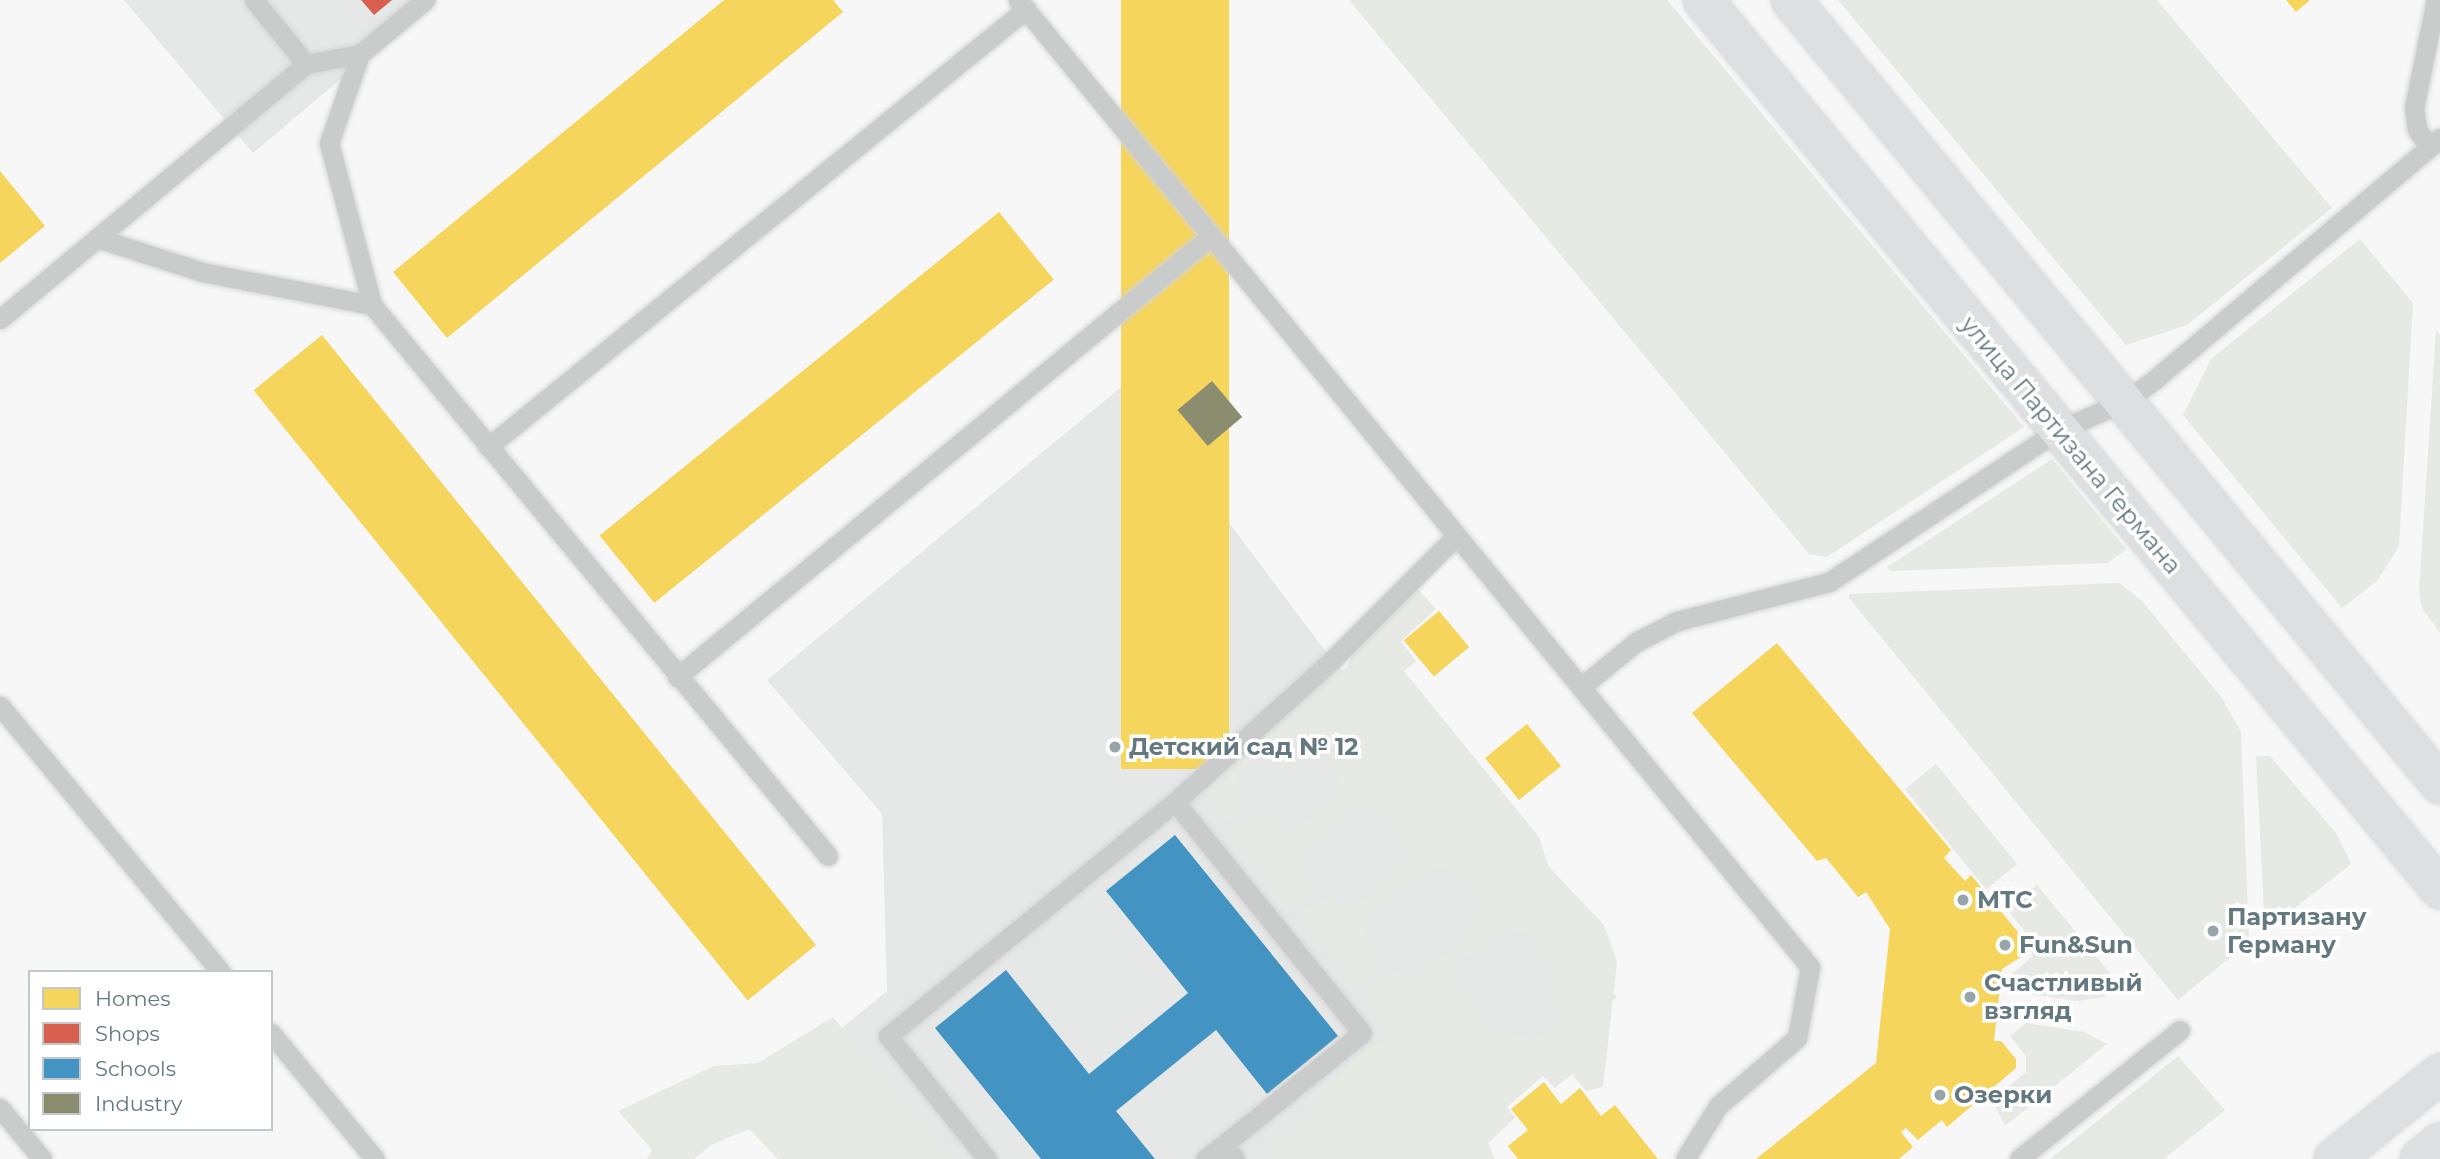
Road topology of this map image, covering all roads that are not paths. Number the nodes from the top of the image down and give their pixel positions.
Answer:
1 (254, 0) edge
2 (425, 0) edge
3 (1703, 0) edge
4 (1791, 0) edge
5 (2436, 0) edge
6 (1022, 5) edge
7 (360, 54) junction
8 (306, 64) junction
9 (2435, 142) edge
10 (1211, 236) junction
11 (97, 238) junction
12 (372, 305) junction
13 (0, 318) edge
14 (2123, 401) junction
15 (2059, 430) junction
16 (488, 447) junction
17 (1455, 537) junction
18 (677, 677) junction
19 (1581, 687) junction
20 (0, 706) edge
21 (2440, 784) edge
22 (1175, 802) junction
23 (828, 856) dead end
24 (2440, 889) edge
25 (219, 970) edge
26 (2180, 1030) dead end
27 (273, 1035) edge
28 (2440, 1074) edge
29 (0, 1108) edge
30 (2440, 1143) edge
31 (1229, 1152) edge
32 (42, 1159) edge
33 (375, 1159) edge
34 (988, 1159) edge
35 (1205, 1159) edge
36 (1685, 1159) edge
37 (2019, 1159) edge
38 (2334, 1159) edge
39 (2420, 1159) edge

1 - 8 lane
2 - 7 lane
3 - 15 main road, улица Партизана Германа
4 - 14 main road
5 - 9 lane
6 - 10 lane
6 - 16 lane
7 - 8 lane
7 - 12 lane
8 - 11 lane
9 - 14 lane
10 - 17 lane
10 - 18 lane
11 - 12 lane
11 - 13 lane
12 - 16 lane
14 - 15 lane
14 - 21 main road
15 - 19 lane
15 - 24 main road, улица Партизана Германа
16 - 18 lane
17 - 19 lane
17 - 22 lane
18 - 23 lane
19 - 36 lane
20 - 25 lane
22 - 31 lane
22 - 34 lane
26 - 37 lane
27 - 33 lane
28 - 38 main road
29 - 32 lane
30 - 39 main road
31 - 35 lane

